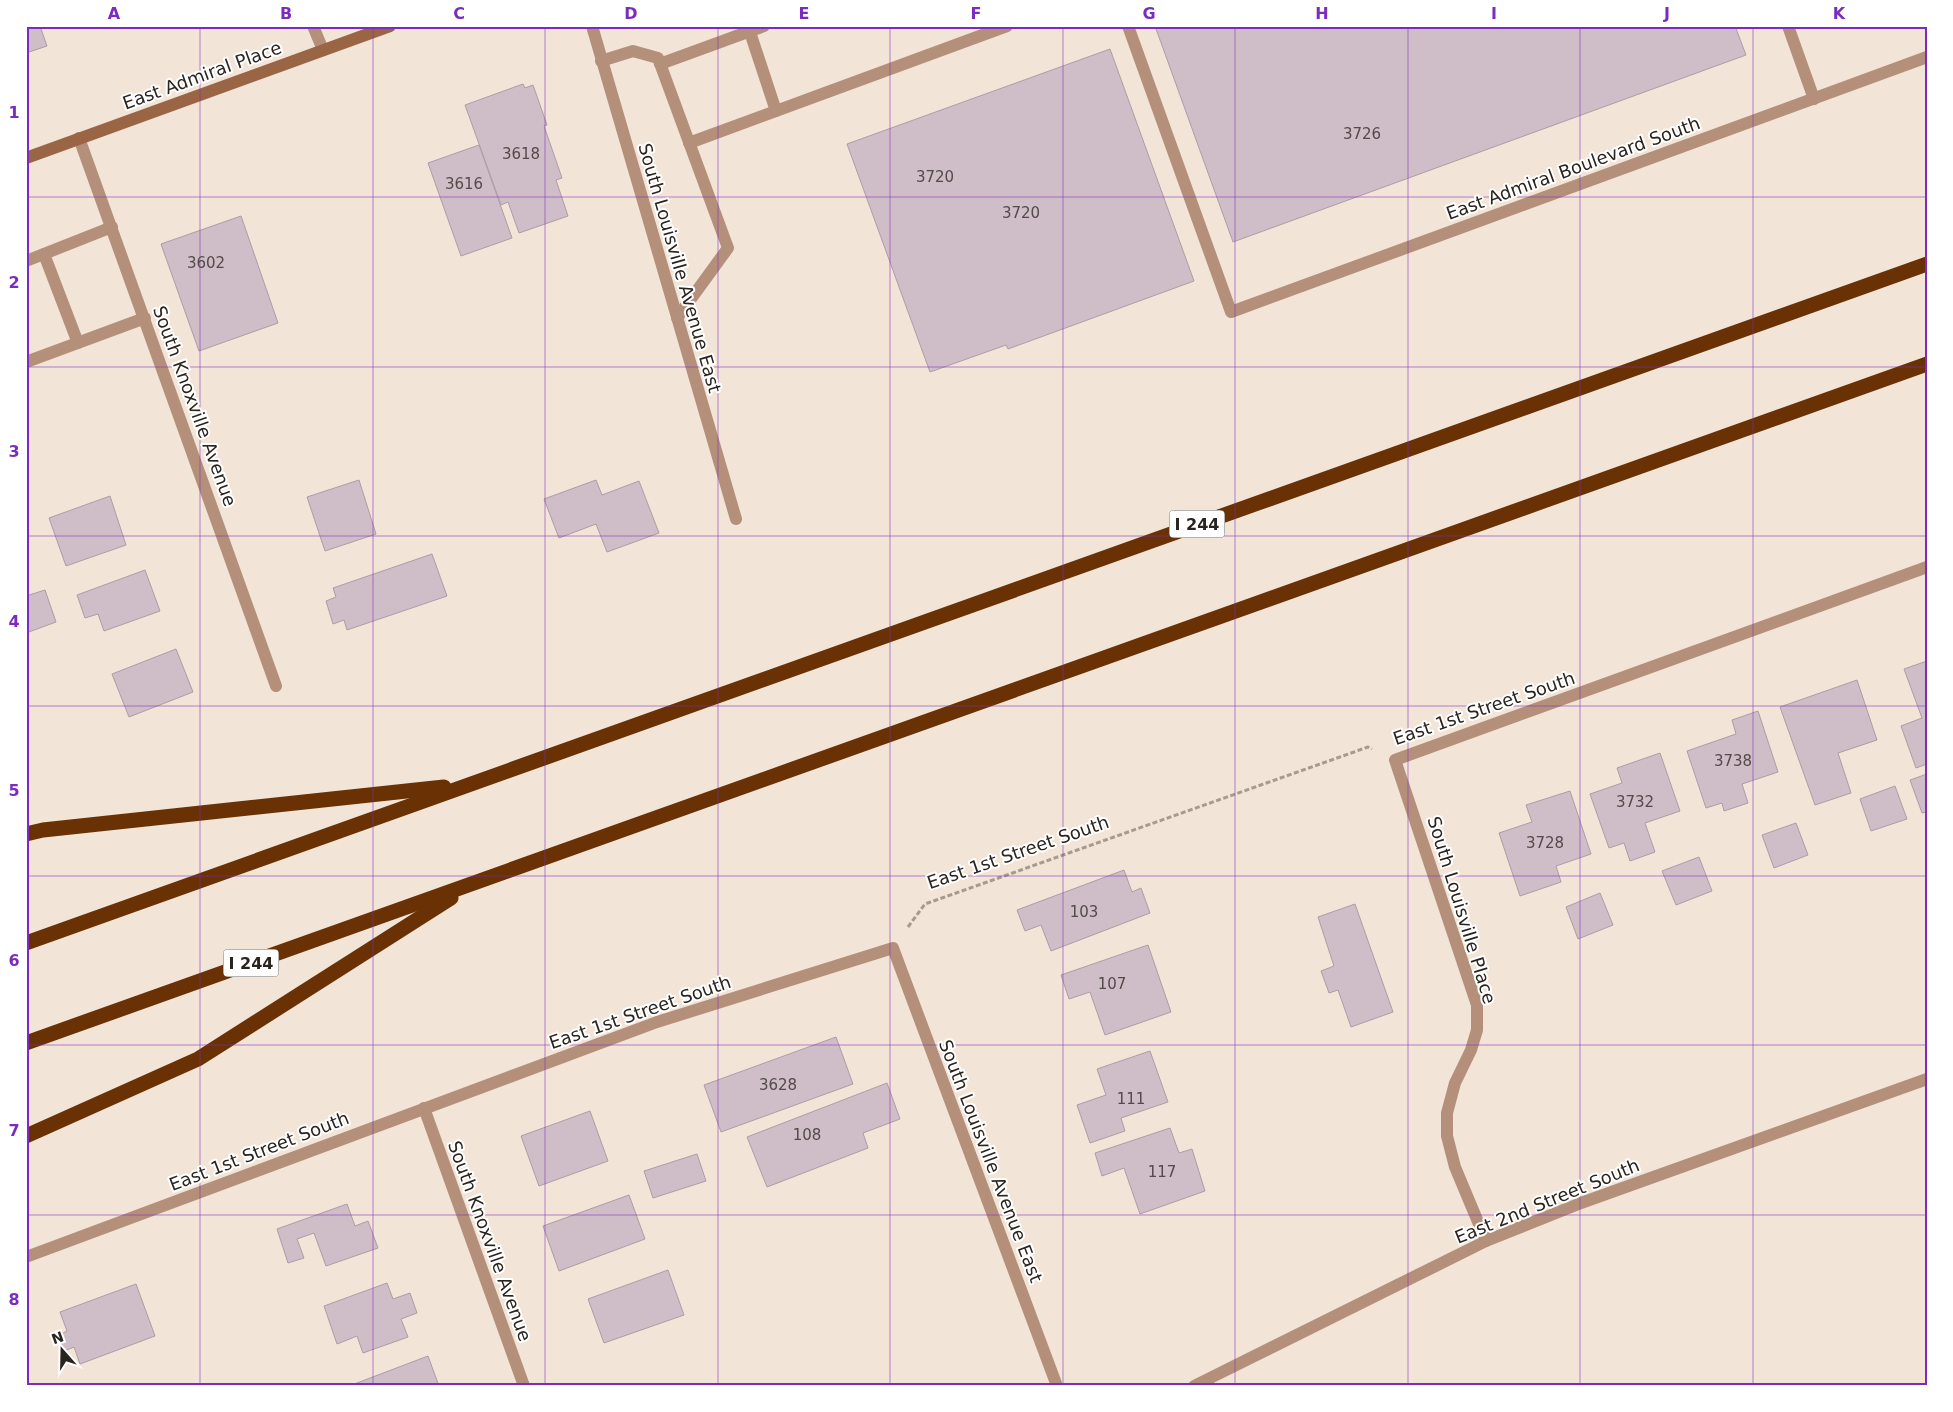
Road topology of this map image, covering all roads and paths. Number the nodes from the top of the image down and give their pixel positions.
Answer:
1 (313, 26) edge
2 (390, 26) edge
3 (592, 26) edge
4 (764, 26) edge
5 (1006, 26) edge
6 (1128, 26) edge
7 (1788, 26) edge
8 (749, 29) edge
9 (323, 50) junction
10 (1927, 57) edge
11 (600, 61) junction
12 (660, 64) junction
13 (1814, 99) junction
14 (776, 111) junction
15 (79, 138) junction
16 (689, 143) junction
17 (26, 158) edge
18 (112, 227) junction
19 (44, 254) junction
20 (26, 261) edge
21 (1927, 264) edge
22 (145, 318) junction
23 (677, 318) junction
24 (78, 343) junction
25 (26, 362) edge
26 (1927, 364) edge
27 (736, 519) dead end
28 (1927, 567) edge
29 (276, 686) dead end
30 (1395, 760) junction
31 (467, 785) junction
32 (26, 834) edge
33 (476, 882) junction
34 (26, 943) edge
35 (893, 948) junction
36 (26, 1043) edge
37 (1927, 1078) edge
38 (424, 1108) junction
39 (26, 1136) edge
40 (1486, 1241) junction
41 (26, 1257) edge
42 (524, 1386) edge
43 (1057, 1386) edge
44 (1194, 1386) edge

1 - 9 street
2 - 9 main road, East Admiral Place
3 - 11 street, South Louisville Avenue East
4 - 8 street
5 - 14 street
6 - 13 street, East Admiral Boulevard South
7 - 13 street
8 - 12 street
8 - 14 street
9 - 15 main road, East Admiral Place
10 - 13 street, East Admiral Boulevard South
11 - 12 street
11 - 23 street, South Louisville Avenue East
12 - 16 street
14 - 16 street
15 - 17 main road, East Admiral Place
15 - 18 street, South Knoxville Avenue
16 - 23 street
18 - 19 street
18 - 22 street, South Knoxville Avenue
19 - 20 street
19 - 24 street
21 - 31 highway, I 244
22 - 24 street
22 - 29 street, South Knoxville Avenue
23 - 27 street, South Louisville Avenue East
24 - 25 street
26 - 33 highway, I 244
28 - 30 street, East 1st Street South
30 - 35 path, East 1st Street South
30 - 40 street, South Louisville Place
31 - 32 highway
31 - 34 highway, I 244
33 - 36 highway, I 244
33 - 39 highway
35 - 38 street, East 1st Street South
35 - 43 street, South Louisville Avenue East
37 - 40 street, East 2nd Street South
38 - 41 street, East 1st Street South
38 - 42 street, South Knoxville Avenue
40 - 44 street, East 2nd Street South

